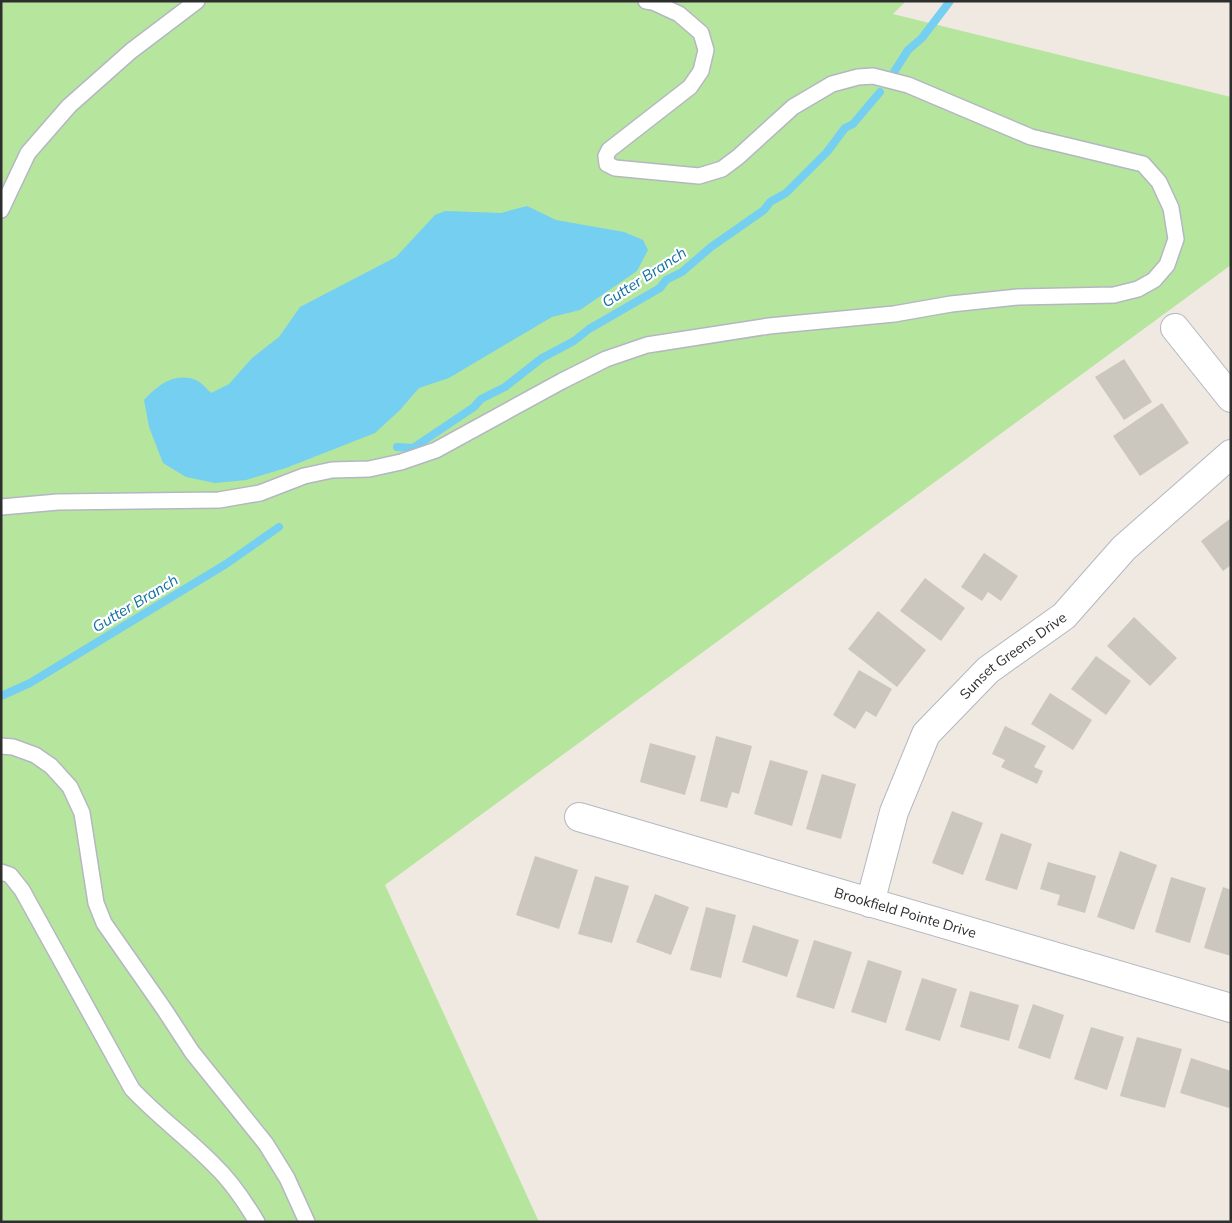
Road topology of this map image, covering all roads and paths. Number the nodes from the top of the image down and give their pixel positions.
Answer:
1 (197, 1) edge
2 (646, 1) edge
3 (1, 210) edge
4 (1175, 328) dead end
5 (1231, 398) edge
6 (1231, 454) edge
7 (1, 507) edge
8 (1, 746) edge
9 (579, 817) dead end
10 (1, 872) edge
11 (870, 903) junction
12 (1231, 1008) edge
13 (257, 1222) edge
14 (307, 1222) edge

1 - 3 lane
2 - 7 lane
4 - 5 street
6 - 11 street, Sunset Greens Drive
8 - 14 lane
9 - 11 street, Brookfield Pointe Drive
10 - 13 lane
11 - 12 street, Brookfield Pointe Drive

